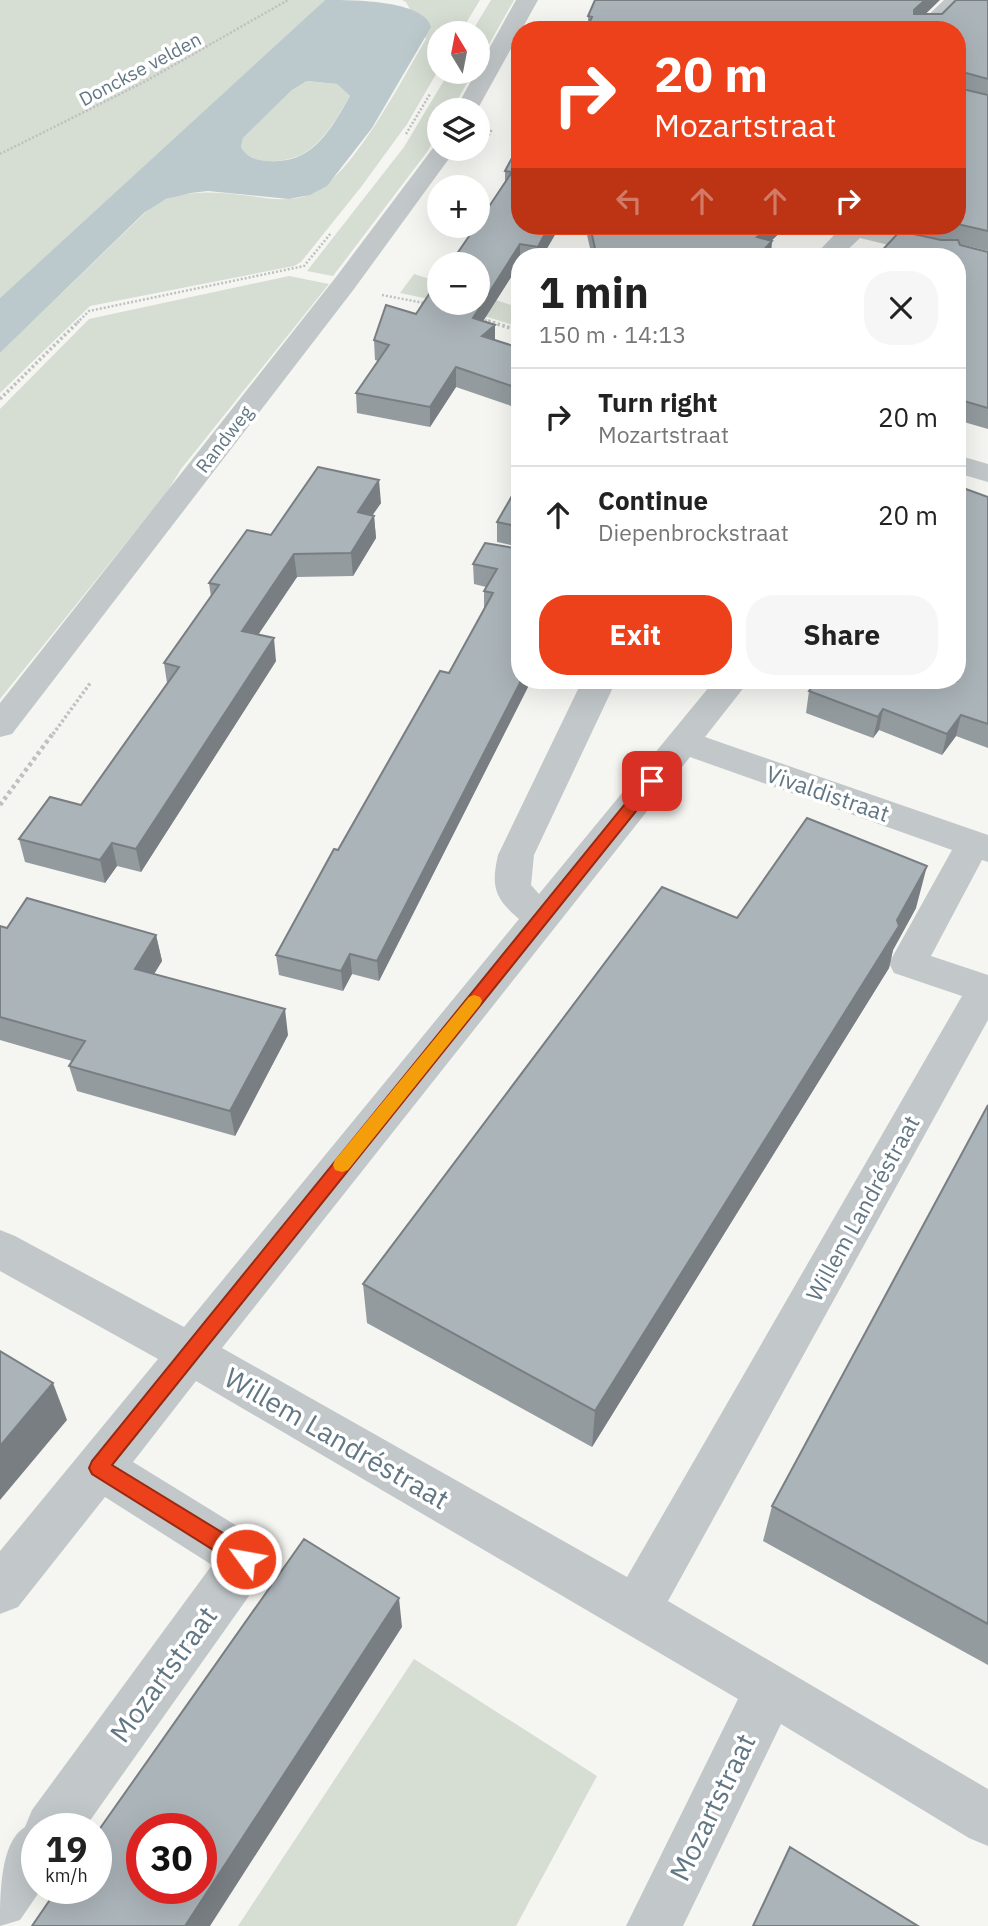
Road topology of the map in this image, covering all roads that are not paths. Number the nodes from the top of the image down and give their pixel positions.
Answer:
1 (527, 0) edge
2 (956, 0) edge
3 (515, 21) edge
4 (934, 21) edge
5 (511, 29) edge
6 (473, 98) edge
7 (435, 161) edge
8 (880, 235) edge
9 (932, 248) edge
10 (966, 256) edge
11 (988, 262) edge
12 (966, 467) edge
13 (988, 474) edge
14 (595, 689) edge
15 (726, 689) edge
16 (0, 726) edge
17 (683, 742) junction
18 (981, 847) edge
19 (542, 917) junction
20 (987, 990) edge
21 (0, 1249) edge
22 (190, 1353) junction
23 (99, 1468) junction
24 (0, 1590) edge
25 (636, 1610) junction
26 (771, 1688) junction
27 (63, 1813) edge
28 (988, 1819) edge
29 (21, 1871) edge
30 (0, 1900) edge
31 (653, 1926) edge

1 - 3 street
2 - 4 street
5 - 6 street
7 - 16 street, Randweg
8 - 9 street
10 - 11 street
12 - 13 street
14 - 19 street
15 - 17 street
17 - 18 street, Vivaldistraat
17 - 19 street
18 - 20 street, Vivaldistraat
19 - 22 street
20 - 25 street, Willem Landréstraat
21 - 22 street, Willem Landréstraat
22 - 23 street
22 - 25 street, Willem Landréstraat
23 - 24 street
23 - 27 street, Mozartstraat
25 - 26 street, Willem Landréstraat
26 - 28 street, Willem Landréstraat
26 - 31 street, Mozartstraat
29 - 30 street

